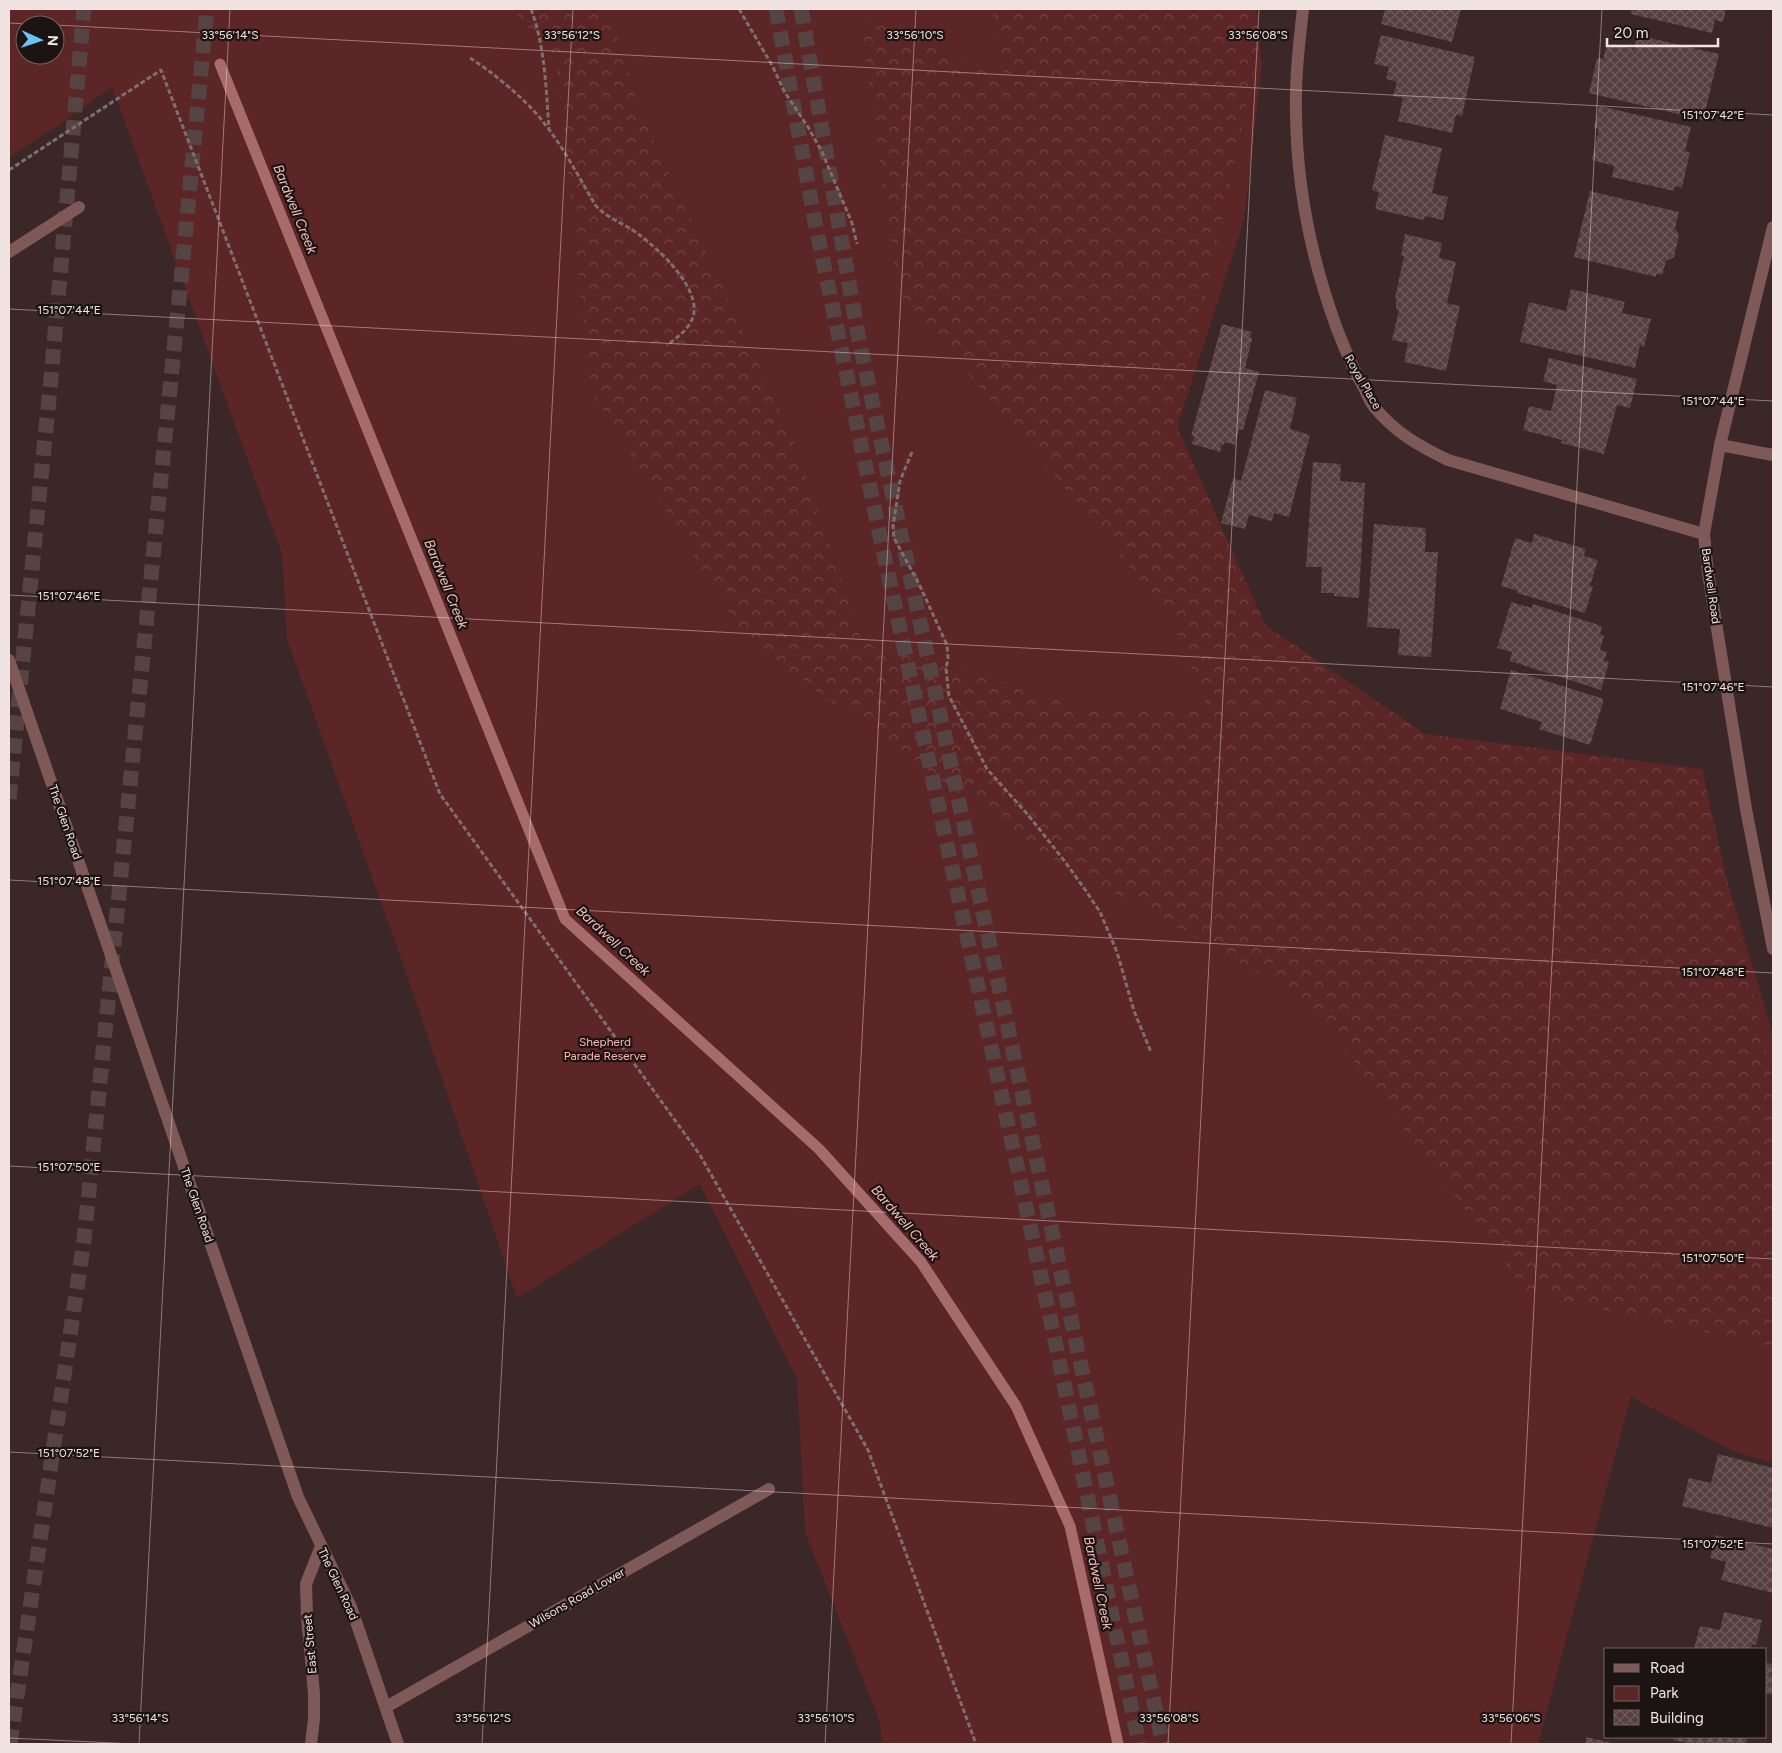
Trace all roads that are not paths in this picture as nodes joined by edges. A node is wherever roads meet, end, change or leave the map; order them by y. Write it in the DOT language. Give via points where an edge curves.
graph roads {
  1 [pos="1303,9"];
  2 [pos="79,207"];
  3 [pos="1773,226"];
  4 [pos="9,252"];
  5 [pos="1720,445"];
  6 [pos="1773,455"];
  7 [pos="1704,534"];
  8 [pos="9,660"];
  9 [pos="1773,949"];
  10 [pos="769,1488"];
  11 [pos="321,1546"];
  12 [pos="386,1707"];
  13 [pos="311,1744"];
  14 [pos="398,1744"];
  1 -- 7 [label="street, Royal Place" via="1297,61 1296,114 1298,166 1310,239 1325,296 1349,361 1374,406 1416,445 1448,460"];
  2 -- 4 [label="street"];
  3 -- 5 [label="street, Bardwell Road"];
  5 -- 6 [label="street"];
  5 -- 7 [label="street, Bardwell Road"];
  7 -- 9 [label="street, Bardwell Road" via="1746,809"];
  8 -- 11 [label="street, The Glen Road" via="298,1497"];
  10 -- 12 [label="street, Wilsons Road Lower"];
  11 -- 12 [label="street, The Glen Road" via="351,1607"];
  11 -- 13 [label="street, East Street" via="306,1584 314,1693"];
  12 -- 14 [label="street, The Glen Road"];
}
